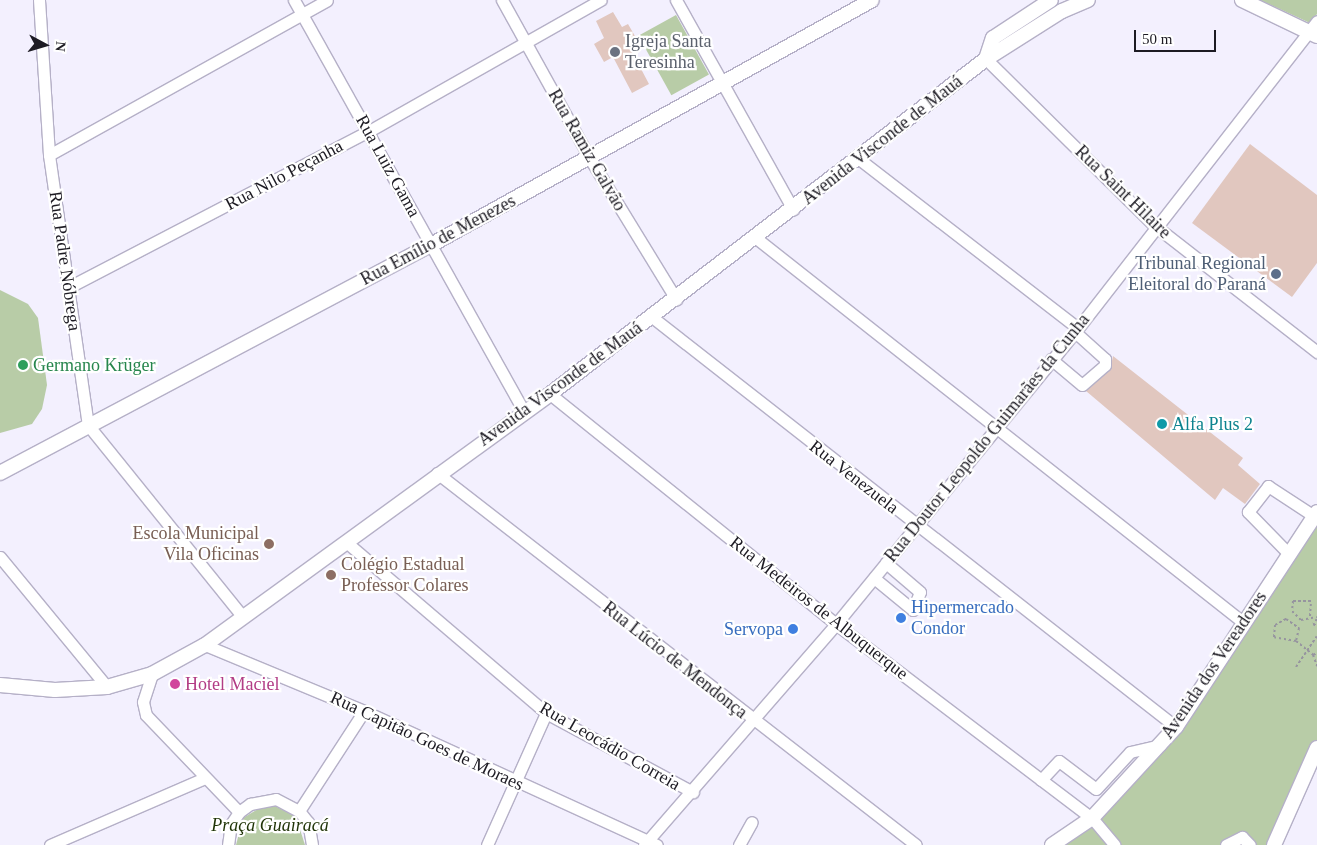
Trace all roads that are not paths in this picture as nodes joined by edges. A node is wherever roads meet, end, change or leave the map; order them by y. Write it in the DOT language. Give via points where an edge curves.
graph roads {
  1 [pos="39,0"];
  2 [pos="294,0"];
  3 [pos="327,0"];
  4 [pos="502,0"];
  5 [pos="601,0"];
  6 [pos="676,0"];
  7 [pos="872,0"];
  8 [pos="1052,0"];
  9 [pos="1088,0"];
  10 [pos="1242,0"];
  11 [pos="302,14"];
  12 [pos="1317,21"];
  13 [pos="1313,34"];
  14 [pos="526,43"];
  15 [pos="986,59"];
  16 [pos="720,82"];
  17 [pos="369,131"];
  18 [pos="49,155"];
  19 [pos="589,157"];
  20 [pos="859,158"];
  21 [pos="793,209"];
  22 [pos="1154,225"];
  23 [pos="756,238"];
  24 [pos="431,245"];
  25 [pos="69,287"];
  26 [pos="676,299"];
  27 [pos="652,317"];
  28 [pos="1076,330"];
  29 [pos="1317,352"];
  30 [pos="1051,359"];
  31 [pos="550,394"];
  32 [pos="524,412"];
  33 [pos="88,425"];
  34 [pos="994,429"];
  35 [pos="0,473"];
  36 [pos="437,473"];
  37 [pos="1316,514"];
  38 [pos="916,526"];
  39 [pos="346,542"];
  40 [pos="1289,554"];
  41 [pos="0,557"];
  42 [pos="886,563"];
  43 [pos="874,578"];
  44 [pos="244,617"];
  45 [pos="1244,623"];
  46 [pos="836,624"];
  47 [pos="205,645"];
  48 [pos="152,674"];
  49 [pos="0,685"];
  50 [pos="107,687"];
  51 [pos="364,711"];
  52 [pos="546,713"];
  53 [pos="754,722"];
  54 [pos="1176,727"];
  55 [pos="1160,745"];
  56 [pos="1316,750"];
  57 [pos="205,778"];
  58 [pos="1041,780"];
  59 [pos="515,782"];
  60 [pos="693,792"];
  61 [pos="299,811"];
  62 [pos="239,812"];
  63 [pos="1092,818"];
  64 [pos="752,822"];
  65 [pos="649,844"];
  66 [pos="50,845"];
  67 [pos="228,845"];
  68 [pos="312,845"];
  69 [pos="486,845"];
  70 [pos="739,845"];
  71 [pos="916,845"];
  72 [pos="1052,845"];
  73 [pos="1115,845"];
  74 [pos="1226,845"];
  75 [pos="1250,845"];
  76 [pos="1274,845"];
  1 -- 18 [label="street, Rua Padre Nóbrega"];
  2 -- 11 [label="street, Rua Luiz Gama"];
  3 -- 11 [label="street"];
  4 -- 14 [label="street, Rua Ramiz Galvão"];
  5 -- 14 [label="street, Rua Nilo Peçanha"];
  6 -- 16 [label="street"];
  7 -- 16 [label="main road, Rua Emílio de Menezes"];
  8 -- 15 [label="main road" via="993,38"];
  9 -- 15 [label="main road, Avenida Visconde de Mauá" via="1062,11"];
  10 -- 13 [label="main road"];
  11 -- 17 [label="street, Rua Luiz Gama"];
  11 -- 18 [label="street"];
  12 -- 13 [label="street, Rua Doutor Leopoldo Guimarães da Cunha"];
  13 -- 22 [label="street, Rua Doutor Leopoldo Guimarães da Cunha"];
  14 -- 17 [label="street, Rua Nilo Peçanha"];
  14 -- 19 [label="street, Rua Ramiz Galvão"];
  15 -- 20 [label="main road, Avenida Visconde de Mauá"];
  15 -- 22 [label="street, Rua Saint Hilaire"];
  16 -- 19 [label="main road, Rua Emílio de Menezes"];
  16 -- 21 [label="street"];
  17 -- 24 [label="street, Rua Luiz Gama"];
  17 -- 25 [label="street, Rua Nilo Peçanha"];
  18 -- 25 [label="street, Rua Padre Nóbrega"];
  19 -- 24 [label="main road, Rua Emílio de Menezes"];
  19 -- 26 [label="street, Rua Ramiz Galvão"];
  20 -- 21 [label="main road, Avenida Visconde de Mauá"];
  20 -- 28 [label="street"];
  21 -- 23 [label="main road, Avenida Visconde de Mauá"];
  22 -- 28 [label="street, Rua Doutor Leopoldo Guimarães da Cunha"];
  22 -- 29 [label="street, Rua Saint Hilaire"];
  23 -- 26 [label="main road, Avenida Visconde de Mauá"];
  23 -- 34 [label="street"];
  24 -- 32 [label="street, Rua Luiz Gama"];
  24 -- 33 [label="main road, Rua Emílio de Menezes"];
  25 -- 33 [label="street, Rua Padre Nóbrega"];
  26 -- 27 [label="main road, Avenida Visconde de Mauá"];
  27 -- 31 [label="main road, Avenida Visconde de Mauá"];
  27 -- 38 [label="street, Rua Venezuela"];
  28 -- 30 [label="street, Rua Doutor Leopoldo Guimarães da Cunha"];
  28 -- 30 [label="street" via="1105,359 1105,365 1082,385"];
  30 -- 34 [label="street, Rua Doutor Leopoldo Guimarães da Cunha"];
  31 -- 32 [label="main road, Avenida Visconde de Mauá"];
  31 -- 46 [label="street, Rua Medeiros de Albuquerque"];
  32 -- 36 [label="main road, Avenida Visconde de Mauá"];
  33 -- 35 [label="main road, Rua Emílio de Menezes"];
  33 -- 44 [label="street"];
  34 -- 38 [label="street, Rua Doutor Leopoldo Guimarães da Cunha"];
  34 -- 45 [label="street"];
  36 -- 39 [label="main road, Avenida Visconde de Mauá"];
  36 -- 53 [label="street, Rua Lúcio de Mendonça"];
  37 -- 40 [label="main road, Avenida dos Vereadores"];
  37 -- 40 [label="street" via="1268,486 1248,512"];
  38 -- 42 [label="street, Rua Doutor Leopoldo Guimarães da Cunha"];
  38 -- 54 [label="street, Rua Venezuela"];
  39 -- 44 [label="main road, Avenida Visconde de Mauá"];
  39 -- 52 [label="street, Rua Leocádio Correia"];
  40 -- 45 [label="main road, Avenida dos Vereadores"];
  41 -- 50 [label="street"];
  42 -- 43 [label="street, Rua Doutor Leopoldo Guimarães da Cunha"];
  42 -- 43 [label="street" via="920,592 913,610"];
  43 -- 46 [label="street, Rua Doutor Leopoldo Guimarães da Cunha"];
  44 -- 47 [label="main road, Avenida Visconde de Mauá"];
  45 -- 54 [label="main road, Avenida dos Vereadores"];
  46 -- 53 [label="street, Rua Doutor Leopoldo Guimarães da Cunha"];
  46 -- 58 [label="street, Rua Medeiros de Albuquerque"];
  47 -- 48 [label="main road, Avenida Visconde de Mauá"];
  47 -- 51 [label="street, Rua Capitão Goes de Moraes"];
  48 -- 50 [label="main road, Avenida Visconde de Mauá"];
  48 -- 57 [label="street" via="143,702 146,715"];
  49 -- 50 [label="main road, Avenida Visconde de Mauá" via="55,690"];
  51 -- 59 [label="street, Rua Capitão Goes de Moraes"];
  51 -- 61 [label="street"];
  52 -- 59 [label="street"];
  52 -- 60 [label="street, Rua Leocádio Correia"];
  53 -- 60 [label="street, Rua Doutor Leopoldo Guimarães da Cunha"];
  53 -- 71 [label="street, Rua Lúcio de Mendonça"];
  54 -- 55 [label="main road, Avenida dos Vereadores"];
  55 -- 58 [label="street" via="1130,752 1096,789 1059,761"];
  55 -- 63 [label="main road, Avenida dos Vereadores"];
  56 -- 76 [label="main road"];
  57 -- 62 [label="street"];
  57 -- 66 [label="street"];
  58 -- 63 [label="street, Rua Medeiros de Albuquerque"];
  59 -- 65 [label="street, Rua Capitão Goes de Moraes"];
  59 -- 69 [label="street"];
  60 -- 65 [label="street, Rua Doutor Leopoldo Guimarães da Cunha"];
  61 -- 62 [label="street" via="276,799 250,804"];
  61 -- 68 [label="street" via="308,822"];
  62 -- 67 [label="street" via="231,824"];
  63 -- 72 [label="main road, Avenida dos Vereadores"];
  63 -- 73 [label="street, Rua Medeiros de Albuquerque"];
  64 -- 70 [label="street"];
  74 -- 75 [label="street" via="1242,837"];
}
